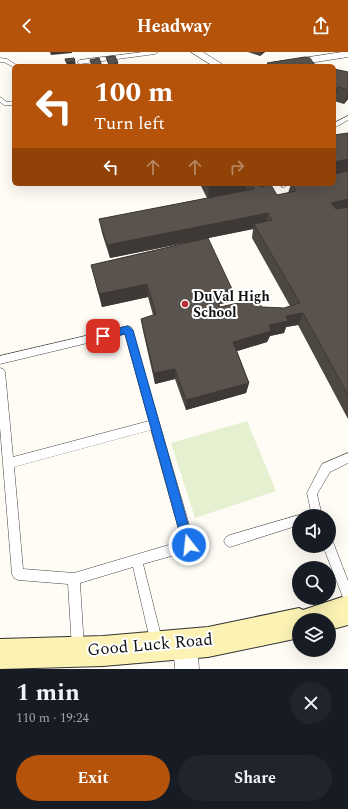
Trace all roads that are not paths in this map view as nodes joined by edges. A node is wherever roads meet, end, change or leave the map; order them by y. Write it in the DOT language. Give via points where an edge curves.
graph roads {
  1 [pos="155,52"];
  2 [pos="196,52"];
  3 [pos="135,53"];
  4 [pos="348,54"];
  5 [pos="1,60"];
  6 [pos="80,62"];
  7 [pos="12,64"];
  8 [pos="217,64"];
  9 [pos="283,64"];
  10 [pos="0,99"];
  11 [pos="12,104"];
  12 [pos="348,118"];
  13 [pos="336,125"];
  14 [pos="0,360"];
  15 [pos="0,372"];
  16 [pos="154,424"];
  17 [pos="348,458"];
  18 [pos="8,462"];
  19 [pos="314,509"];
  20 [pos="292,522"];
  21 [pos="230,541"];
  22 [pos="331,553"];
  23 [pos="137,562"];
  24 [pos="74,579"];
  25 [pos="348,596"];
  26 [pos="348,610"];
  27 [pos="336,614"];
  28 [pos="292,625"];
  29 [pos="78,652"];
  30 [pos="176,653"];
  31 [pos="0,654"];
  1 -- 3 [label="lane"];
  2 -- 8 [label="street"];
  3 -- 6 [label="lane"];
  4 -- 9 [label="street"];
  5 -- 7 [label="lane"];
  10 -- 11 [label="lane" via="6,104"];
  12 -- 13 [label="lane"];
  14 -- 16 [label="lane" via="128,330"];
  15 -- 18 [label="lane"];
  16 -- 18 [label="lane"];
  16 -- 23 [label="lane" via="189,545"];
  17 -- 19 [label="lane" via="326,468 312,493"];
  18 -- 24 [label="lane" via="18,574"];
  20 -- 21 [label="lane"];
  22 -- 25 [label="lane"];
  23 -- 24 [label="lane"];
  23 -- 30 [label="lane"];
  24 -- 29 [label="lane"];
  26 -- 27 [label="main road"];
  28 -- 30 [label="main road, Good Luck Road"];
  29 -- 30 [label="main road, Good Luck Road"];
  29 -- 31 [label="main road, Good Luck Road"];
}
